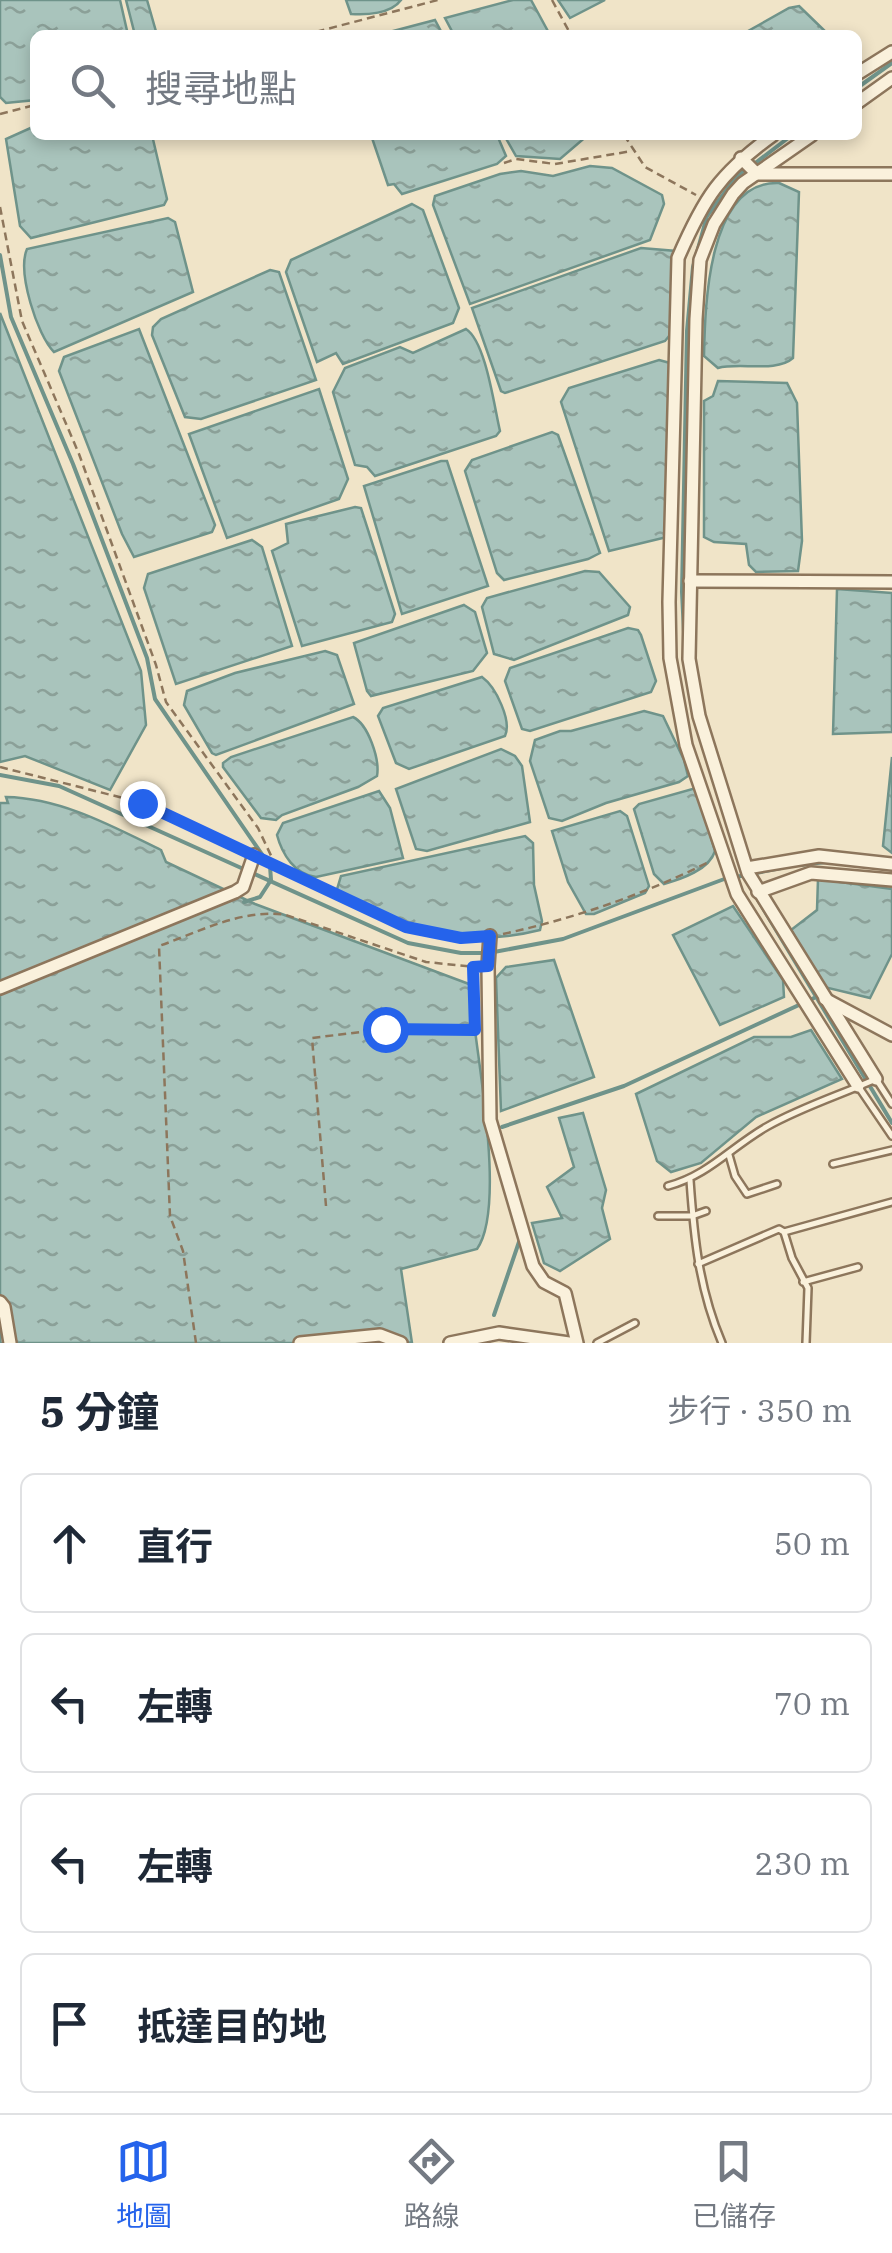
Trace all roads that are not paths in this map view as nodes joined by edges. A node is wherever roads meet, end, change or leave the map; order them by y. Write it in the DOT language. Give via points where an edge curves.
graph roads {
  1 [pos="892,52"];
  2 [pos="862,71"];
  3 [pos="892,78"];
  4 [pos="862,99"];
  5 [pos="766,140"];
  6 [pos="805,140"];
  7 [pos="741,158"];
  8 [pos="757,174"];
  9 [pos="892,174"];
  10 [pos="690,581"];
  11 [pos="892,582"];
  12 [pos="254,856"];
  13 [pos="892,864"];
  14 [pos="748,870"];
  15 [pos="892,880"];
  16 [pos="756,889"];
  17 [pos="489,950"];
  18 [pos="0,988"];
  19 [pos="824,998"];
  20 [pos="892,1035"];
  21 [pos="867,1082"];
  22 [pos="892,1104"];
  23 [pos="892,1136"];
  24 [pos="892,1150"];
  25 [pos="729,1155"];
  26 [pos="833,1164"];
  27 [pos="690,1180"];
  28 [pos="777,1184"];
  29 [pos="668,1186"];
  30 [pos="892,1202"];
  31 [pos="706,1211"];
  32 [pos="658,1216"];
  33 [pos="692,1216"];
  34 [pos="784,1232"];
  35 [pos="698,1264"];
  36 [pos="858,1267"];
  37 [pos="804,1282"];
  38 [pos="0,1302"];
  39 [pos="635,1323"];
  40 [pos="498,1338"];
  41 [pos="10,1343"];
  42 [pos="300,1343"];
  43 [pos="401,1343"];
  44 [pos="450,1343"];
  45 [pos="569,1343"];
  46 [pos="577,1343"];
  47 [pos="597,1343"];
  48 [pos="722,1343"];
  49 [pos="806,1343"];
  1 -- 2 [label="street"];
  3 -- 4 [label="street"];
  5 -- 7 [label="street"];
  6 -- 8 [label="street"];
  7 -- 8 [label="street"];
  7 -- 21 [label="street" via="705,200 678,258 670,658 686,744 737,894"];
  8 -- 9 [label="street"];
  8 -- 10 [label="street" via="733,194 700,260"];
  10 -- 11 [label="street"];
  10 -- 14 [label="street" via="690,659 699,716"];
  12 -- 18 [label="street" via="236,892"];
  13 -- 14 [label="street" via="818,856"];
  14 -- 16 [label="street"];
  15 -- 16 [label="street" via="811,872"];
  16 -- 19 [label="street"];
  17 -- 46 [label="street" via="490,1120 533,1266 544,1282 566,1293"];
  19 -- 20 [label="street"];
  19 -- 21 [label="street"];
  21 -- 22 [label="lane"];
  21 -- 23 [label="lane"];
  21 -- 25 [label="lane" via="766,1127"];
  24 -- 26 [label="lane"];
  25 -- 27 [label="lane"];
  25 -- 28 [label="lane" via="747,1194"];
  27 -- 29 [label="lane"];
  27 -- 33 [label="lane"];
  30 -- 34 [label="lane"];
  31 -- 33 [label="lane"];
  32 -- 33 [label="lane"];
  33 -- 35 [label="lane"];
  34 -- 35 [label="lane"];
  34 -- 37 [label="lane"];
  35 -- 48 [label="lane"];
  36 -- 37 [label="lane"];
  37 -- 49 [label="lane"];
  38 -- 41 [label="street"];
  39 -- 47 [label="lane"];
  40 -- 44 [label="street"];
  40 -- 45 [label="street"];
  42 -- 43 [label="street" via="380,1335"];
}
